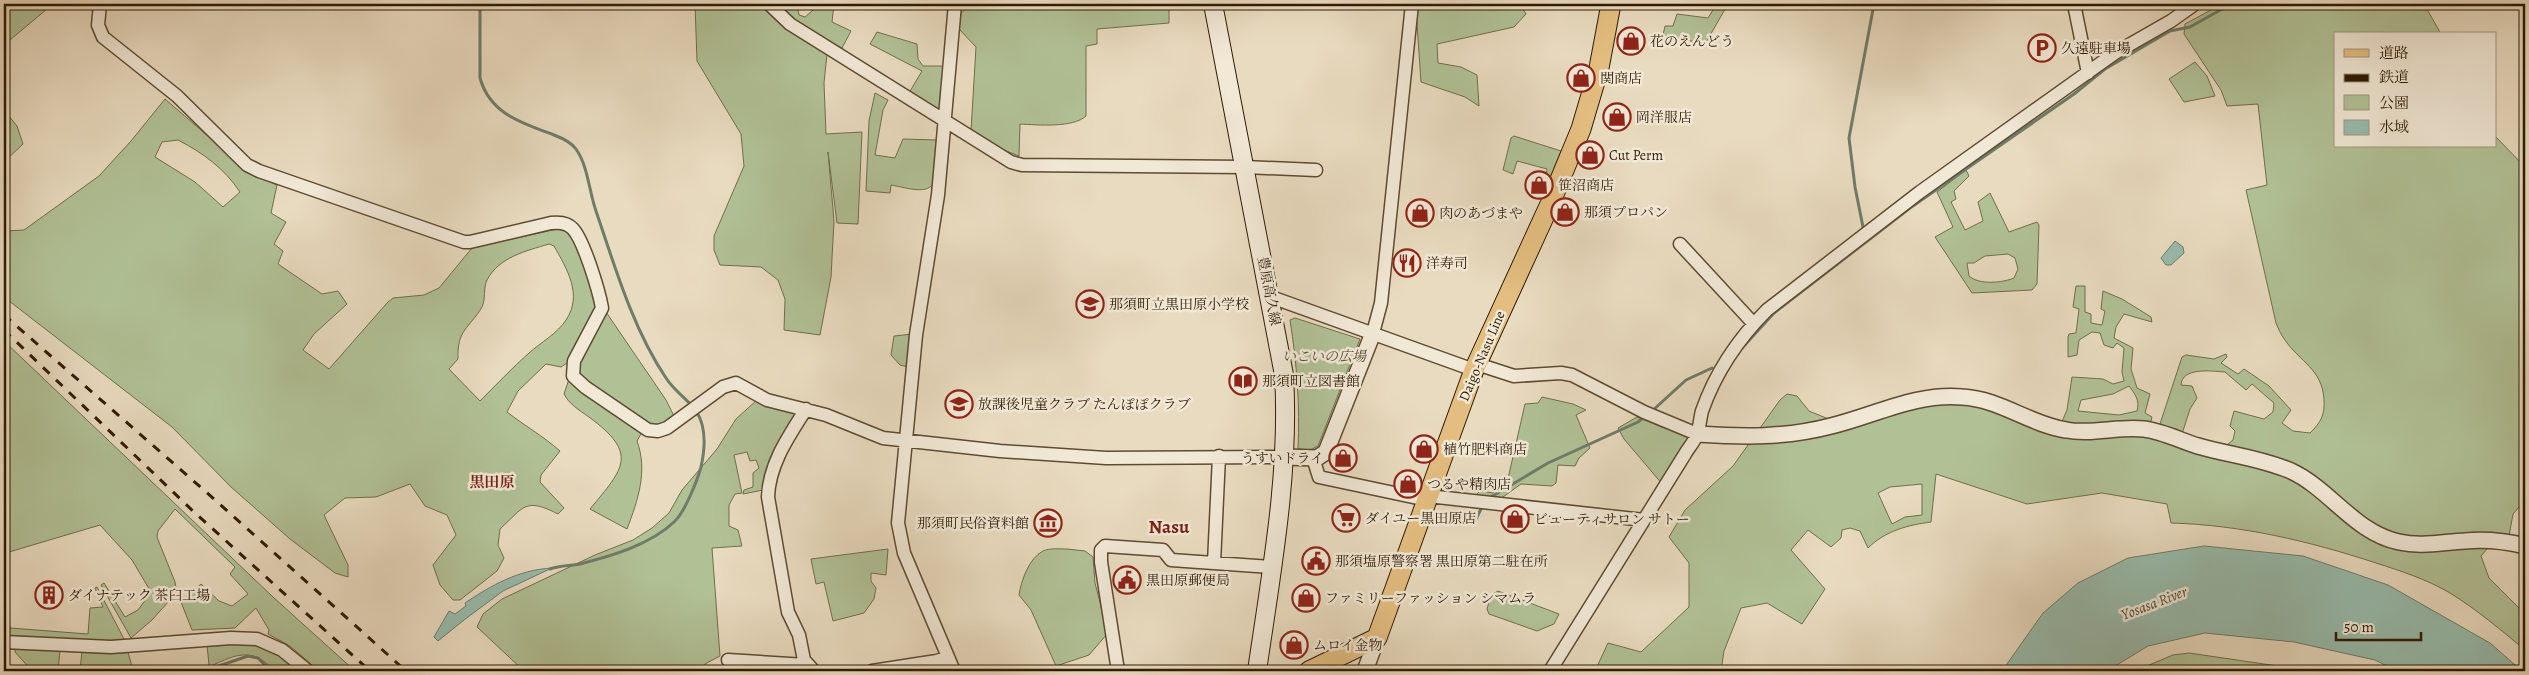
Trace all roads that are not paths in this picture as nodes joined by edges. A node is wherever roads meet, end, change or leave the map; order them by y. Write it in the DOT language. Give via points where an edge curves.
graph roads {
  1 [pos="100,4"];
  2 [pos="769,4"];
  3 [pos="955,4"];
  4 [pos="1212,4"];
  5 [pos="1412,4"];
  6 [pos="1611,4"];
  7 [pos="2074,4"];
  8 [pos="2196,4"];
  9 [pos="2088,73"];
  10 [pos="944,119"];
  11 [pos="1245,167"];
  12 [pos="1316,170"];
  13 [pos="1680,244"];
  14 [pos="1271,298"];
  15 [pos="1753,323"];
  16 [pos="1373,332"];
  17 [pos="1476,367"];
  18 [pos="806,409"];
  19 [pos="1697,434"];
  20 [pos="906,441"];
  21 [pos="1219,456"];
  22 [pos="1284,457"];
  23 [pos="1312,458"];
  24 [pos="1428,498"];
  25 [pos="1644,520"];
  26 [pos="2525,546"];
  27 [pos="1214,563"];
  28 [pos="1271,567"];
  29 [pos="1377,638"];
  30 [pos="4,642"];
  31 [pos="948,657"];
  32 [pos="728,660"];
  33 [pos="810,668"];
  34 [pos="308,671"];
  35 [pos="872,671"];
  36 [pos="954,671"];
  37 [pos="1118,671"];
  38 [pos="1257,671"];
  39 [pos="1309,671"];
  40 [pos="1365,671"];
  41 [pos="1550,671"];
  1 -- 18 [label="street" via="98,24 103,37 177,96 243,161 259,171 464,242 551,223 569,225 582,246 602,308 574,361 573,376 648,430 667,428 723,387 736,383 767,400"];
  2 -- 10 [label="street" via="790,24"];
  3 -- 10 [label="street"];
  4 -- 11 [label="main road, 豊原高久線"];
  5 -- 16 [label="street" via="1381,303"];
  6 -- 17 [label="main road, Daigo-Nasu Line" via="1599,68 1581,129"];
  7 -- 9 [label="street"];
  8 -- 9 [label="street"];
  9 -- 15 [label="street" via="1912,198"];
  10 -- 11 [label="street" via="991,151 1022,165"];
  10 -- 20 [label="street" via="938,195 916,335"];
  11 -- 12 [label="street"];
  11 -- 14 [label="main road, 豊原高久線"];
  13 -- 15 [label="street"];
  14 -- 16 [label="street"];
  14 -- 22 [label="main road, 豊原高久線" via="1284,375"];
  15 -- 19 [label="street" via="1717,376"];
  16 -- 17 [label="street"];
  16 -- 23 [label="street" via="1326,452"];
  17 -- 19 [label="street" via="1514,376 1572,375 1644,412"];
  17 -- 24 [label="main road, Daigo-Nasu Line"];
  18 -- 20 [label="street" via="874,435"];
  18 -- 33 [label="street" via="778,456 768,497 787,606"];
  19 -- 25 [label="street"];
  19 -- 26 [label="street" via="1772,437 1833,426 1921,398 1963,397 1996,403 2066,431 2146,429 2260,460 2313,483 2360,524 2399,542 2426,545 2496,540"];
  20 -- 21 [label="street" via="1106,458"];
  20 -- 31 [label="street" via="899,513 900,539"];
  21 -- 22 [label="street"];
  21 -- 27 [label="street"];
  22 -- 23 [label="street"];
  22 -- 28 [label="main road, 豊原高久線"];
  23 -- 24 [label="street" via="1319,477"];
  24 -- 25 [label="street"];
  24 -- 29 [label="main road, Daigo-Nasu Line"];
  25 -- 41 [label="street"];
  27 -- 28 [label="street"];
  27 -- 37 [label="street" via="1171,560 1163,550 1105,546 1101,550"];
  28 -- 38 [label="main road, 豊原高久線"];
  29 -- 39 [label="main road"];
  29 -- 40 [label="street"];
  30 -- 34 [label="street" via="111,647 257,639 282,650"];
  31 -- 35 [label="street"];
  31 -- 36 [label="street"];
  32 -- 33 [label="street"];
}
